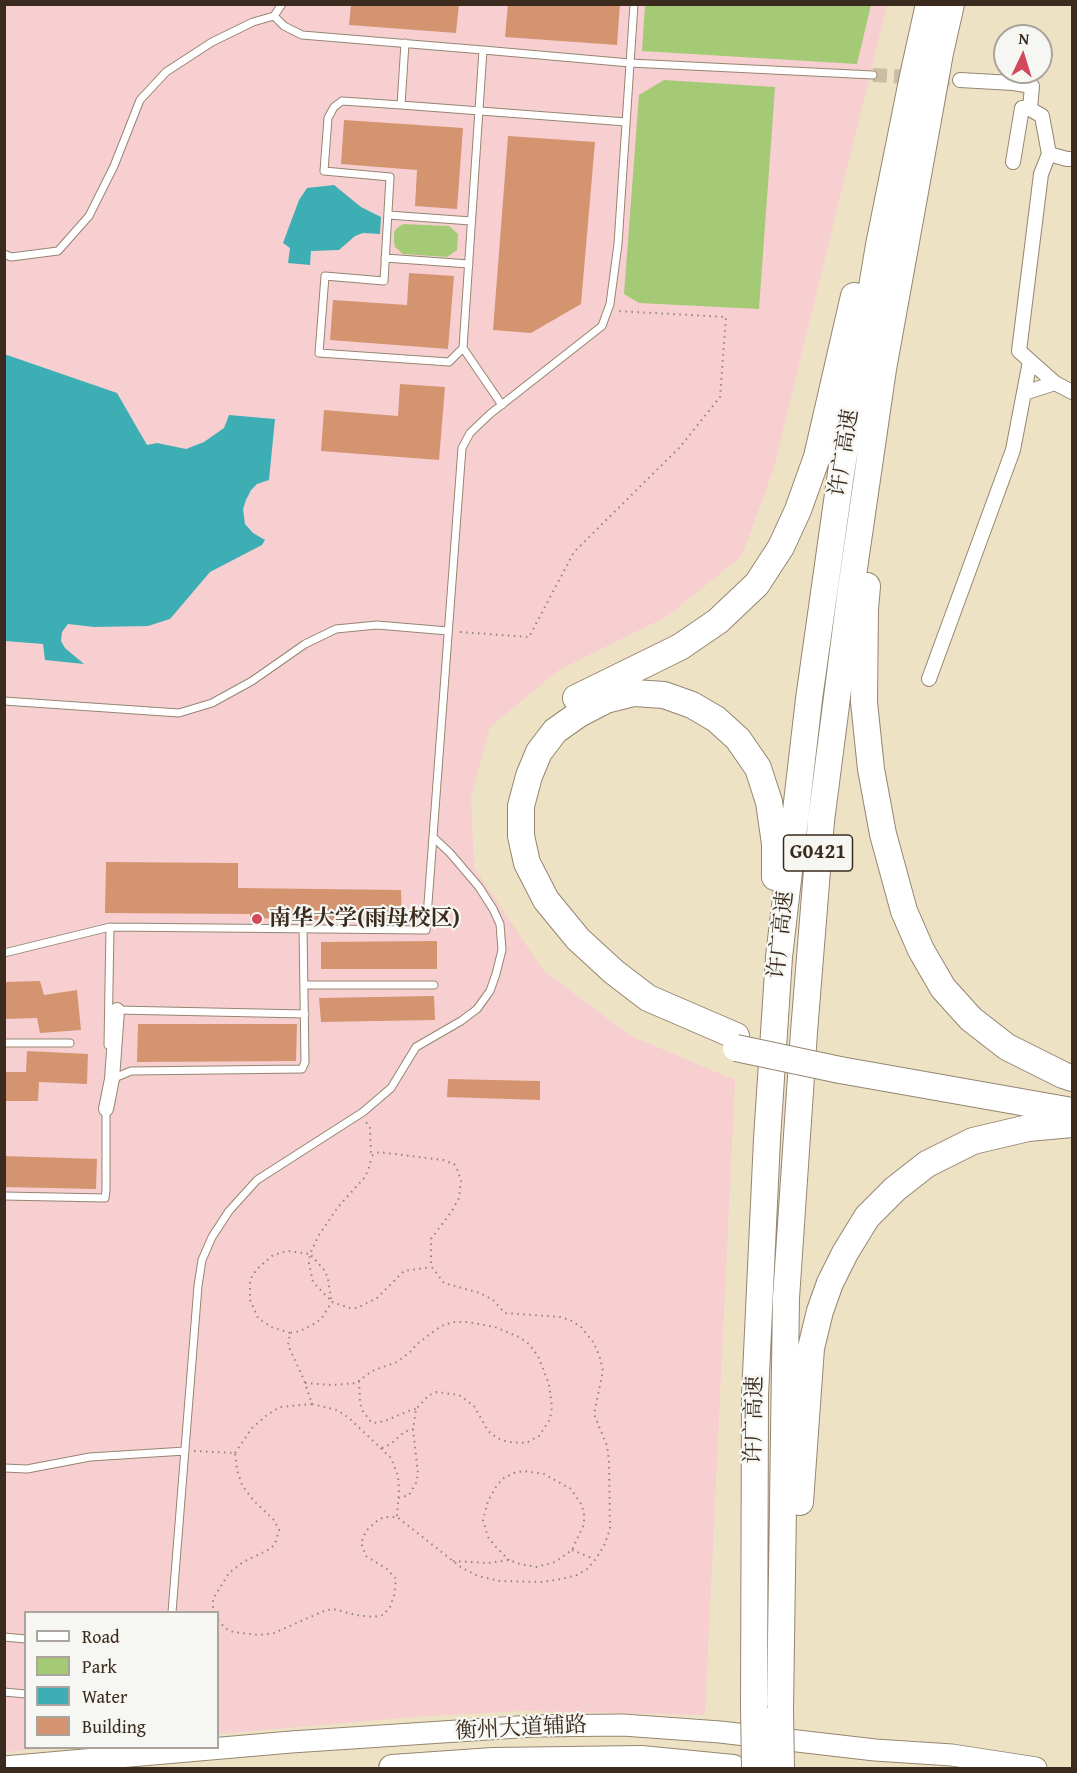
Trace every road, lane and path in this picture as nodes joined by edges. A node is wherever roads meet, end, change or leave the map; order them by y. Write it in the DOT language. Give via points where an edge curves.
graph roads {
  1 [pos="282,4"];
  2 [pos="634,4"];
  3 [pos="929,4"];
  4 [pos="951,4"];
  5 [pos="273,16"];
  6 [pos="405,44"];
  7 [pos="483,50"];
  8 [pos="630,63"];
  9 [pos="873,75"];
  10 [pos="913,76"];
  11 [pos="960,80"];
  12 [pos="401,105"];
  13 [pos="1030,108"];
  14 [pos="479,111"];
  15 [pos="626,122"];
  16 [pos="1049,154"];
  17 [pos="922,155"];
  18 [pos="1072,159"];
  19 [pos="1013,162"];
  20 [pos="388,216"];
  21 [pos="471,221"];
  22 [pos="4,254"];
  23 [pos="385,258"];
  24 [pos="469,264"];
  25 [pos="608,311"];
  26 [pos="463,348"];
  27 [pos="1030,361"];
  28 [pos="1055,383"];
  29 [pos="1072,392"];
  30 [pos="1024,393"];
  31 [pos="502,405"];
  32 [pos="448,631"];
  33 [pos="929,679"];
  34 [pos="4,701"];
  35 [pos="434,837"];
  36 [pos="110,927"];
  37 [pos="303,928"];
  38 [pos="4,953"];
  39 [pos="304,985"];
  40 [pos="434,985"];
  41 [pos="117,1010"];
  42 [pos="304,1014"];
  43 [pos="70,1042"];
  44 [pos="736,1042"];
  45 [pos="4,1043"];
  46 [pos="840,1064"];
  47 [pos="1072,1078"];
  48 [pos="112,1079"];
  49 [pos="1072,1096"];
  50 [pos="106,1109"];
  51 [pos="1072,1111"];
  52 [pos="361,1113"];
  53 [pos="1072,1124"];
  54 [pos="371,1156"];
  55 [pos="4,1196"];
  56 [pos="310,1254"];
  57 [pos="432,1266"];
  58 [pos="332,1302"];
  59 [pos="290,1332"];
  60 [pos="757,1359"];
  61 [pos="359,1381"];
  62 [pos="305,1383"];
  63 [pos="312,1404"];
  64 [pos="416,1409"];
  65 [pos="413,1429"];
  66 [pos="382,1448"];
  67 [pos="185,1451"];
  68 [pos="235,1453"];
  69 [pos="4,1468"];
  70 [pos="399,1498"];
  71 [pos="397,1517"];
  72 [pos="572,1550"];
  73 [pos="509,1560"];
  74 [pos="595,1560"];
  75 [pos="453,1561"];
  76 [pos="172,1611"];
  77 [pos="213,1611"];
  78 [pos="219,1621"];
  79 [pos="4,1637"];
  80 [pos="24,1639"];
  81 [pos="4,1692"];
  82 [pos="24,1694"];
  83 [pos="785,1711"];
  84 [pos="219,1748"];
  85 [pos="211,1749"];
  86 [pos="4,1767"];
  87 [pos="392,1768"];
  88 [pos="733,1768"];
  89 [pos="756,1768"];
  90 [pos="781,1768"];
  91 [pos="792,1768"];
  92 [pos="1036,1768"];
  1 -- 5 [label="lane"];
  2 -- 8 [label="lane"];
  3 -- 10 [label="highway, 许广高速 / G0421"];
  4 -- 17 [label="highway, 许广高速 / G0421"];
  5 -- 6 [label="lane" via="302,34"];
  5 -- 22 [label="lane" via="212,42 166,72 141,100 89,216 58,251 11,257"];
  6 -- 7 [label="lane"];
  6 -- 12 [label="lane"];
  7 -- 8 [label="lane"];
  7 -- 14 [label="lane"];
  8 -- 9 [label="lane"];
  8 -- 15 [label="lane"];
  10 -- 44 [label="highway" via="883,170 817,457 781,547 757,584 718,621 680,647 567,703 539,729 514,778 510,841 518,870 533,899 569,946 598,976 659,1018"];
  10 -- 60 [label="highway, 许广高速 / G0421" via="879,245 809,699 779,957"];
  11 -- 13 [label="street" via="1032,86"];
  12 -- 14 [label="lane"];
  12 -- 20 [label="lane" via="342,101 328,118 324,171 390,177"];
  13 -- 16 [label="street" via="1042,116"];
  13 -- 19 [label="street" via="1022,108"];
  14 -- 15 [label="lane"];
  14 -- 21 [label="lane"];
  15 -- 25 [label="lane" via="618,244"];
  16 -- 18 [label="street"];
  16 -- 27 [label="street" via="1041,174 1019,351"];
  17 -- 47 [label="highway" via="920,236 877,483 865,609 864,702 871,769 883,834 904,911 944,988 971,1019 1007,1047"];
  17 -- 83 [label="highway, 许广高速 / G0421" via="883,369 821,821 786,1298"];
  20 -- 21 [label="lane"];
  20 -- 23 [label="lane"];
  21 -- 24 [label="lane"];
  23 -- 24 [label="lane"];
  23 -- 26 [label="lane" via="384,281 325,276 319,353 449,362"];
  24 -- 26 [label="lane"];
  25 -- 31 [label="lane" via="602,326"];
  25 -- 32 [label="path" via="726,317 720,396 680,447 574,552 529,637"];
  26 -- 31 [label="lane"];
  27 -- 28 [label="street"];
  27 -- 30 [label="street"];
  28 -- 29 [label="street"];
  28 -- 30 [label="street"];
  30 -- 33 [label="street" via="1012,450"];
  31 -- 32 [label="lane" via="470,433 462,448"];
  32 -- 34 [label="lane" via="377,625 336,629 305,644 212,703 178,713"];
  32 -- 35 [label="lane"];
  35 -- 37 [label="lane" via="426,930"];
  35 -- 52 [label="lane" via="479,887 493,909 500,924 502,950 498,966 490,991 477,1009 416,1047 391,1088"];
  36 -- 37 [label="lane"];
  36 -- 38 [label="lane"];
  36 -- 50 [label="lane"];
  37 -- 39 [label="lane"];
  39 -- 40 [label="lane"];
  39 -- 42 [label="lane"];
  41 -- 42 [label="lane"];
  41 -- 48 [label="street"];
  42 -- 48 [label="lane" via="302,1069 131,1071"];
  43 -- 45 [label="lane"];
  44 -- 46 [label="highway"];
  44 -- 60 [label="highway" via="648,998 614,972 578,939 546,900 527,863 521,836 521,806 539,752 555,730 606,700 634,693 664,695 692,705 716,720 738,739 758,768 769,802 775,844 775,920 752,1211 751,1296"];
  46 -- 49 [label="highway"];
  46 -- 51 [label="highway"];
  48 -- 50 [label="street"];
  50 -- 55 [label="lane" via="105,1198"];
  52 -- 54 [label="path" via="370,1128"];
  52 -- 67 [label="lane" via="257,1180 212,1237 202,1260 198,1286"];
  53 -- 83 [label="highway" via="1028,1128 974,1141 927,1164 867,1217 840,1263 820,1311 811,1348"];
  54 -- 56 [label="path" via="365,1177 333,1213"];
  54 -- 57 [label="path" via="379,1152 442,1160 458,1170 459,1198 431,1239"];
  56 -- 58 [label="path" via="325,1270"];
  56 -- 58 [label="path" via="313,1282"];
  56 -- 59 [label="path" via="288,1251 273,1255 250,1280 250,1300 258,1318 271,1327"];
  57 -- 58 [label="path" via="404,1271 377,1298 357,1308"];
  57 -- 74 [label="path" via="444,1283 480,1293 505,1313 570,1320 594,1343 603,1371 594,1414 609,1460 610,1529"];
  58 -- 59 [label="path" via="321,1319"];
  59 -- 62 [label="path" via="288,1345"];
  60 -- 89 [label="highway, 许广高速 / G0421, bridge"];
  61 -- 62 [label="path"];
  61 -- 64 [label="path" via="362,1410 371,1422"];
  61 -- 64 [label="path" via="372,1371 397,1362 441,1326 453,1322 482,1324 519,1336 529,1344 549,1384 552,1407 550,1419 539,1436 515,1443 488,1431 474,1406 459,1395 437,1392"];
  62 -- 63 [label="path"];
  63 -- 66 [label="path" via="337,1410"];
  63 -- 68 [label="path" via="280,1407 267,1415 252,1428"];
  64 -- 65 [label="path"];
  65 -- 66 [label="path"];
  65 -- 70 [label="path" via="418,1474 409,1495"];
  66 -- 70 [label="path" via="395,1467"];
  67 -- 68 [label="path"];
  67 -- 69 [label="lane" via="90,1458 27,1469"];
  67 -- 76 [label="lane"];
  68 -- 77 [label="path" via="242,1485 279,1530 270,1549 229,1572 213,1599"];
  70 -- 71 [label="path"];
  71 -- 75 [label="path"];
  71 -- 78 [label="path" via="379,1519 366,1531 361,1544 366,1556 396,1579 390,1607 383,1615 373,1617 333,1609 274,1633 259,1635 233,1632"];
  72 -- 73 [label="path" via="555,1562 536,1567"];
  72 -- 73 [label="path" via="584,1524 584,1512 576,1495 550,1476 524,1471 497,1485 483,1520 489,1537"];
  72 -- 74 [label="path"];
  73 -- 75 [label="path"];
  74 -- 75 [label="path" via="577,1575 531,1582 478,1576"];
  79 -- 80 [label="lane"];
  81 -- 82 [label="lane"];
  83 -- 90 [label="highway, 许广高速 / G0421, bridge"];
  83 -- 91 [label="highway"];
  84 -- 92 [label="main road, 衡州大道辅路" via="533,1726 623,1725 952,1755"];
  85 -- 86 [label="main road, 衡州大道辅路"];
  87 -- 88 [label="highway" via="493,1761 641,1759"];
}
